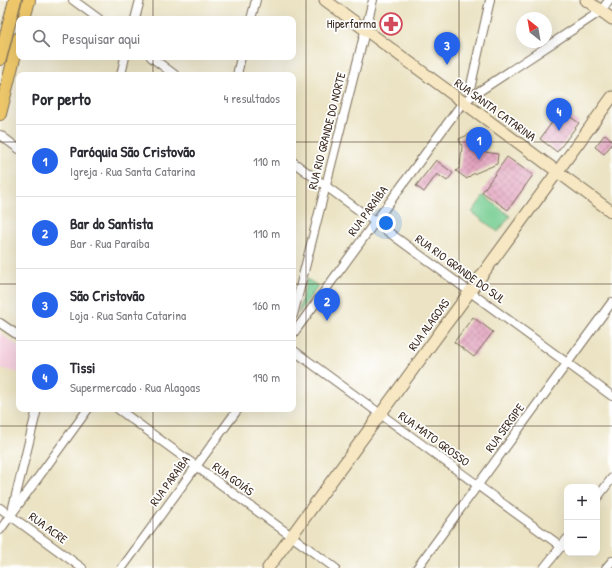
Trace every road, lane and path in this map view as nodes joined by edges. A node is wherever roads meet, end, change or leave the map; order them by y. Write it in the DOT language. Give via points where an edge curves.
graph roads {
  1 [pos="15,0"];
  2 [pos="29,0"];
  3 [pos="73,0"];
  4 [pos="140,0"];
  5 [pos="256,0"];
  6 [pos="325,0"];
  7 [pos="373,0"];
  8 [pos="490,0"];
  9 [pos="586,0"];
  10 [pos="609,0"];
  11 [pos="602,5"];
  12 [pos="25,16"];
  13 [pos="95,16"];
  14 [pos="136,16"];
  15 [pos="252,16"];
  16 [pos="612,19"];
  17 [pos="366,30"];
  18 [pos="16,50"];
  19 [pos="0,59"];
  20 [pos="125,60"];
  21 [pos="155,60"];
  22 [pos="240,60"];
  23 [pos="122,72"];
  24 [pos="171,72"];
  25 [pos="238,72"];
  26 [pos="471,85"];
  27 [pos="612,97"];
  28 [pos="463,102"];
  29 [pos="0,114"];
  30 [pos="0,135"];
  31 [pos="16,147"];
  32 [pos="296,164"];
  33 [pos="558,172"];
  34 [pos="326,186"];
  35 [pos="612,212"];
  36 [pos="375,222"];
  37 [pos="470,291"];
  38 [pos="612,302"];
  39 [pos="296,303"];
  40 [pos="0,322"];
  41 [pos="296,330"];
  42 [pos="16,334"];
  43 [pos="296,352"];
  44 [pos="568,363"];
  45 [pos="612,396"];
  46 [pos="36,412"];
  47 [pos="86,412"];
  48 [pos="122,412"];
  49 [pos="236,412"];
  50 [pos="380,414"];
  51 [pos="196,466"];
  52 [pos="612,478"];
  53 [pos="478,485"];
  54 [pos="600,494"];
  55 [pos="0,508"];
  56 [pos="10,516"];
  57 [pos="0,530"];
  58 [pos="291,536"];
  59 [pos="564,543"];
  60 [pos="562,546"];
  61 [pos="612,561"];
  62 [pos="82,568"];
  63 [pos="122,568"];
  64 [pos="268,568"];
  65 [pos="335,568"];
  66 [pos="417,568"];
  67 [pos="544,568"];
  68 [pos="606,568"];
  1 -- 19 [label="main road"];
  2 -- 12 [label="main road"];
  3 -- 13 [label="street"];
  4 -- 14 [label="street"];
  5 -- 15 [label="street"];
  6 -- 17 [label="street, RUA SANTA CATARINA"];
  7 -- 17 [label="street, RUA RIO GRANDE DO NORTE"];
  8 -- 26 [label="street"];
  9 -- 11 [label="street"];
  10 -- 11 [label="street"];
  11 -- 16 [label="street"];
  11 -- 28 [label="street"];
  17 -- 28 [label="street, RUA SANTA CATARINA"];
  17 -- 34 [label="street, RUA RIO GRANDE DO NORTE"];
  18 -- 29 [label="main road"];
  20 -- 23 [label="street"];
  21 -- 24 [label="street"];
  22 -- 25 [label="street"];
  27 -- 33 [label="street, RUA ALAGOAS"];
  28 -- 33 [label="street, RUA SANTA CATARINA"];
  28 -- 36 [label="street, RUA PARAÍBA"];
  30 -- 31 [label="street"];
  32 -- 34 [label="street, RUA RIO GRANDE DO SUL"];
  33 -- 35 [label="street, RUA SANTA CATARINA"];
  33 -- 37 [label="street, RUA ALAGOAS"];
  34 -- 36 [label="street, RUA RIO GRANDE DO SUL"];
  34 -- 39 [label="street, RUA RIO GRANDE DO NORTE"];
  36 -- 37 [label="street, RUA RIO GRANDE DO SUL"];
  36 -- 41 [label="street, RUA PARAÍBA"];
  37 -- 44 [label="street, RUA RIO GRANDE DO SUL"];
  37 -- 50 [label="street, RUA ALAGOAS"];
  38 -- 44 [label="street, RUA SERGIPE"];
  40 -- 42 [label="street"];
  43 -- 50 [label="street, RUA MATO GROSSO"];
  44 -- 45 [label="street, RUA RIO GRANDE DO SUL"];
  44 -- 53 [label="street, RUA SERGIPE"];
  46 -- 56 [label="street"];
  47 -- 56 [label="street"];
  48 -- 51 [label="street, RUA GOIÁS"];
  49 -- 51 [label="street, RUA PARAÍBA"];
  50 -- 53 [label="street, RUA MATO GROSSO"];
  50 -- 58 [label="street, RUA ALAGOAS"];
  51 -- 58 [label="street, RUA GOIÁS"];
  51 -- 63 [label="street, RUA PARAÍBA"];
  52 -- 54 [label="street"];
  53 -- 60 [label="street, RUA MATO GROSSO"];
  53 -- 66 [label="street, RUA SERGIPE"];
  55 -- 56 [label="street, RUA ACRE"];
  56 -- 57 [label="street"];
  56 -- 62 [label="street, RUA ACRE"];
  58 -- 64 [label="street, RUA ALAGOAS"];
  58 -- 65 [label="street, RUA GOIÁS"];
  59 -- 60 [label="street"];
  60 -- 67 [label="street"];
  61 -- 68 [label="street"];
}
